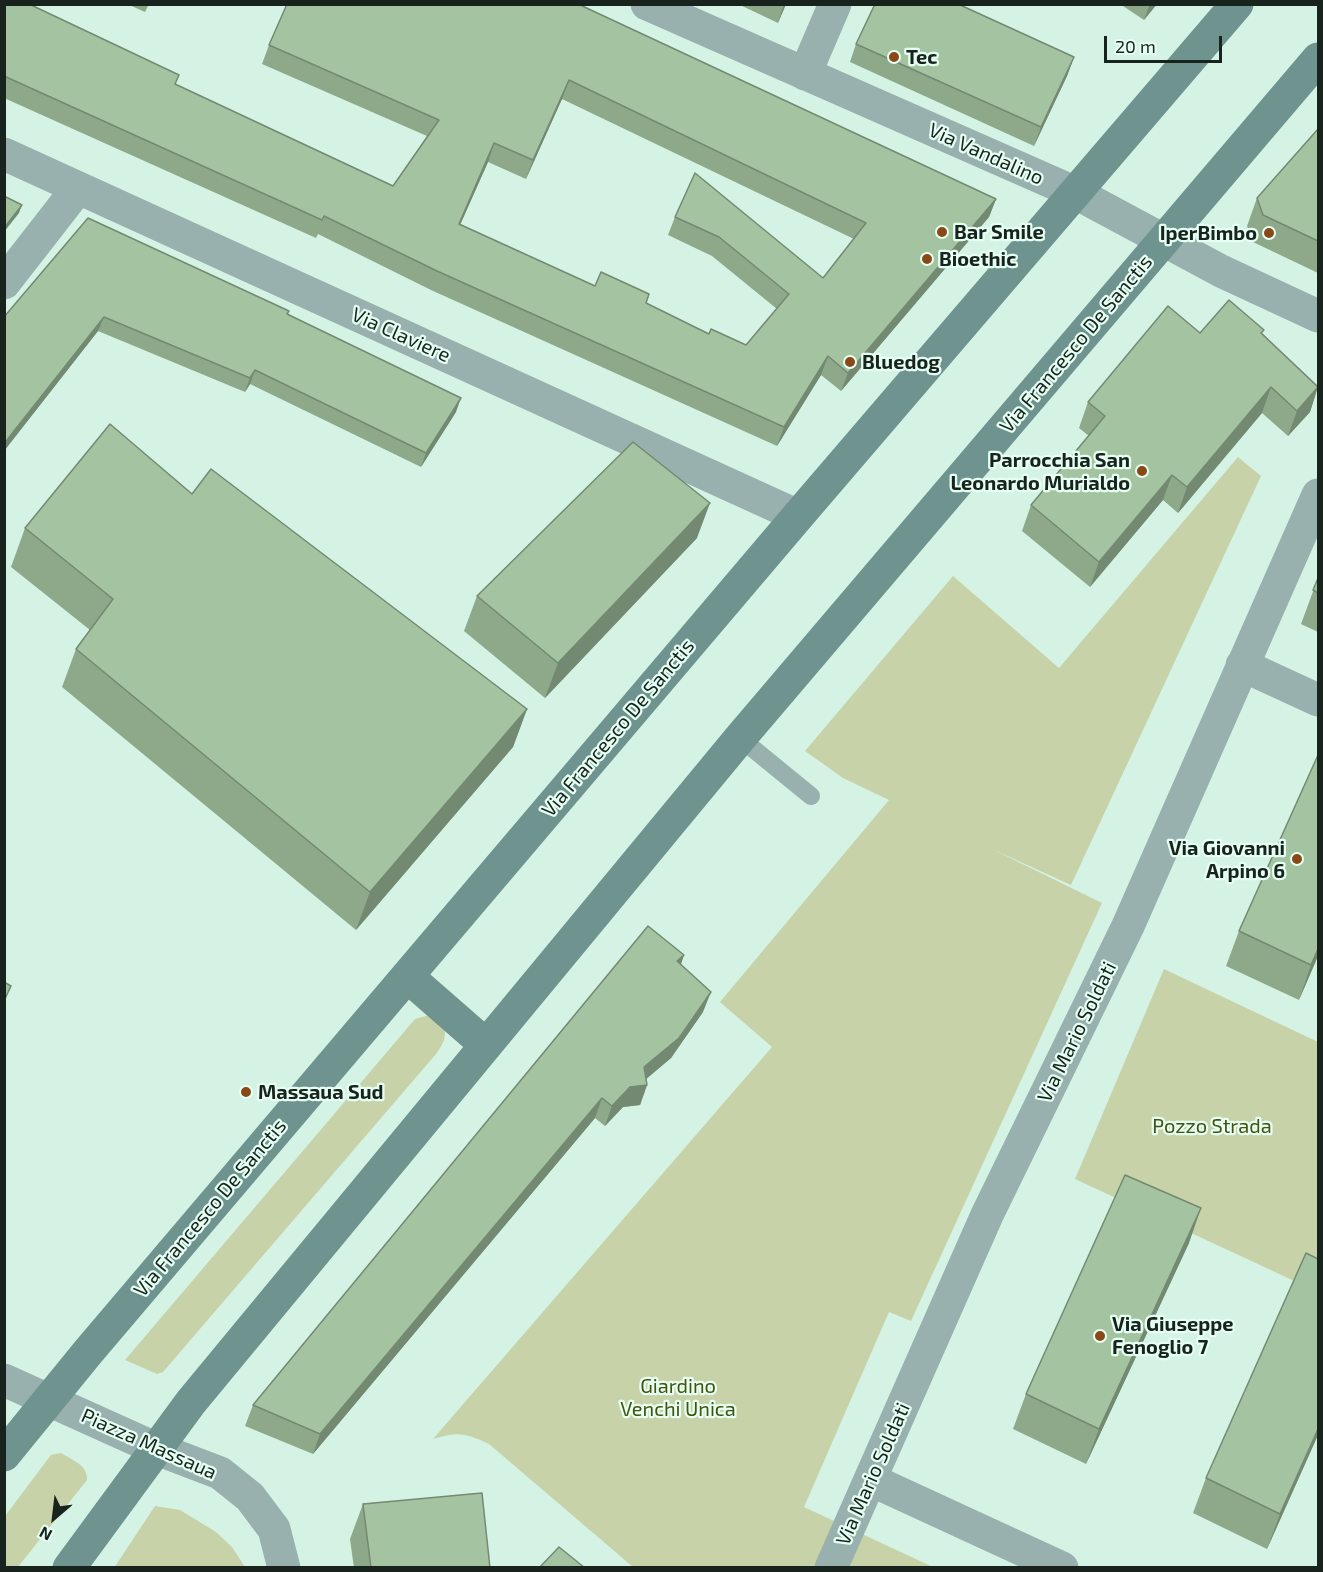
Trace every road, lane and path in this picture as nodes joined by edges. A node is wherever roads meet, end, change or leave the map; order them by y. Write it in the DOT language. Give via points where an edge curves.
graph roads {
  1 [pos="648,4"];
  2 [pos="835,4"];
  3 [pos="1237,4"];
  4 [pos="1318,59"];
  5 [pos="805,74"];
  6 [pos="4,154"];
  7 [pos="78,188"];
  8 [pos="1074,192"];
  9 [pos="1163,241"];
  10 [pos="4,283"];
  11 [pos="1318,316"];
  12 [pos="1318,495"];
  13 [pos="798,516"];
  14 [pos="1242,665"];
  15 [pos="1318,700"];
  16 [pos="740,738"];
  17 [pos="812,796"];
  18 [pos="407,976"];
  19 [pos="486,1045"];
  20 [pos="4,1380"];
  21 [pos="48,1399"];
  22 [pos="157,1449"];
  23 [pos="4,1455"];
  24 [pos="872,1480"];
  25 [pos="69,1568"];
  26 [pos="284,1568"];
  27 [pos="831,1568"];
  28 [pos="1062,1568"];
  1 -- 5 [label="street, Via Vandalino"];
  2 -- 5 [label="street"];
  3 -- 8 [label="main road, Via Francesco De Sanctis"];
  4 -- 9 [label="main road, Via Francesco De Sanctis"];
  5 -- 8 [label="street, Via Vandalino"];
  6 -- 7 [label="street, Via Claviere"];
  7 -- 10 [label="street"];
  7 -- 13 [label="street, Via Claviere"];
  8 -- 9 [label="street, Via Vandalino"];
  8 -- 13 [label="main road, Via Francesco De Sanctis"];
  9 -- 11 [label="street, Via Vandalino"];
  9 -- 16 [label="main road, Via Francesco De Sanctis"];
  12 -- 14 [label="street, Via Mario Soldati"];
  13 -- 18 [label="main road, Via Francesco De Sanctis"];
  14 -- 15 [label="street"];
  14 -- 24 [label="street, Via Mario Soldati" via="1128,926 987,1215"];
  16 -- 17 [label="lane"];
  16 -- 19 [label="main road, Via Francesco De Sanctis"];
  18 -- 19 [label="main road"];
  18 -- 21 [label="main road, Via Francesco De Sanctis"];
  19 -- 22 [label="main road, Via Francesco De Sanctis" via="191,1402"];
  20 -- 21 [label="street, Piazza Massaua"];
  21 -- 22 [label="street, Piazza Massaua"];
  21 -- 23 [label="main road, Via Francesco De Sanctis"];
  22 -- 25 [label="main road, Via Francesco De Sanctis"];
  22 -- 26 [label="street, Piazza Massaua" via="220,1473 250,1497 274,1529"];
  24 -- 27 [label="street, Via Mario Soldati"];
  24 -- 28 [label="street"];
}
